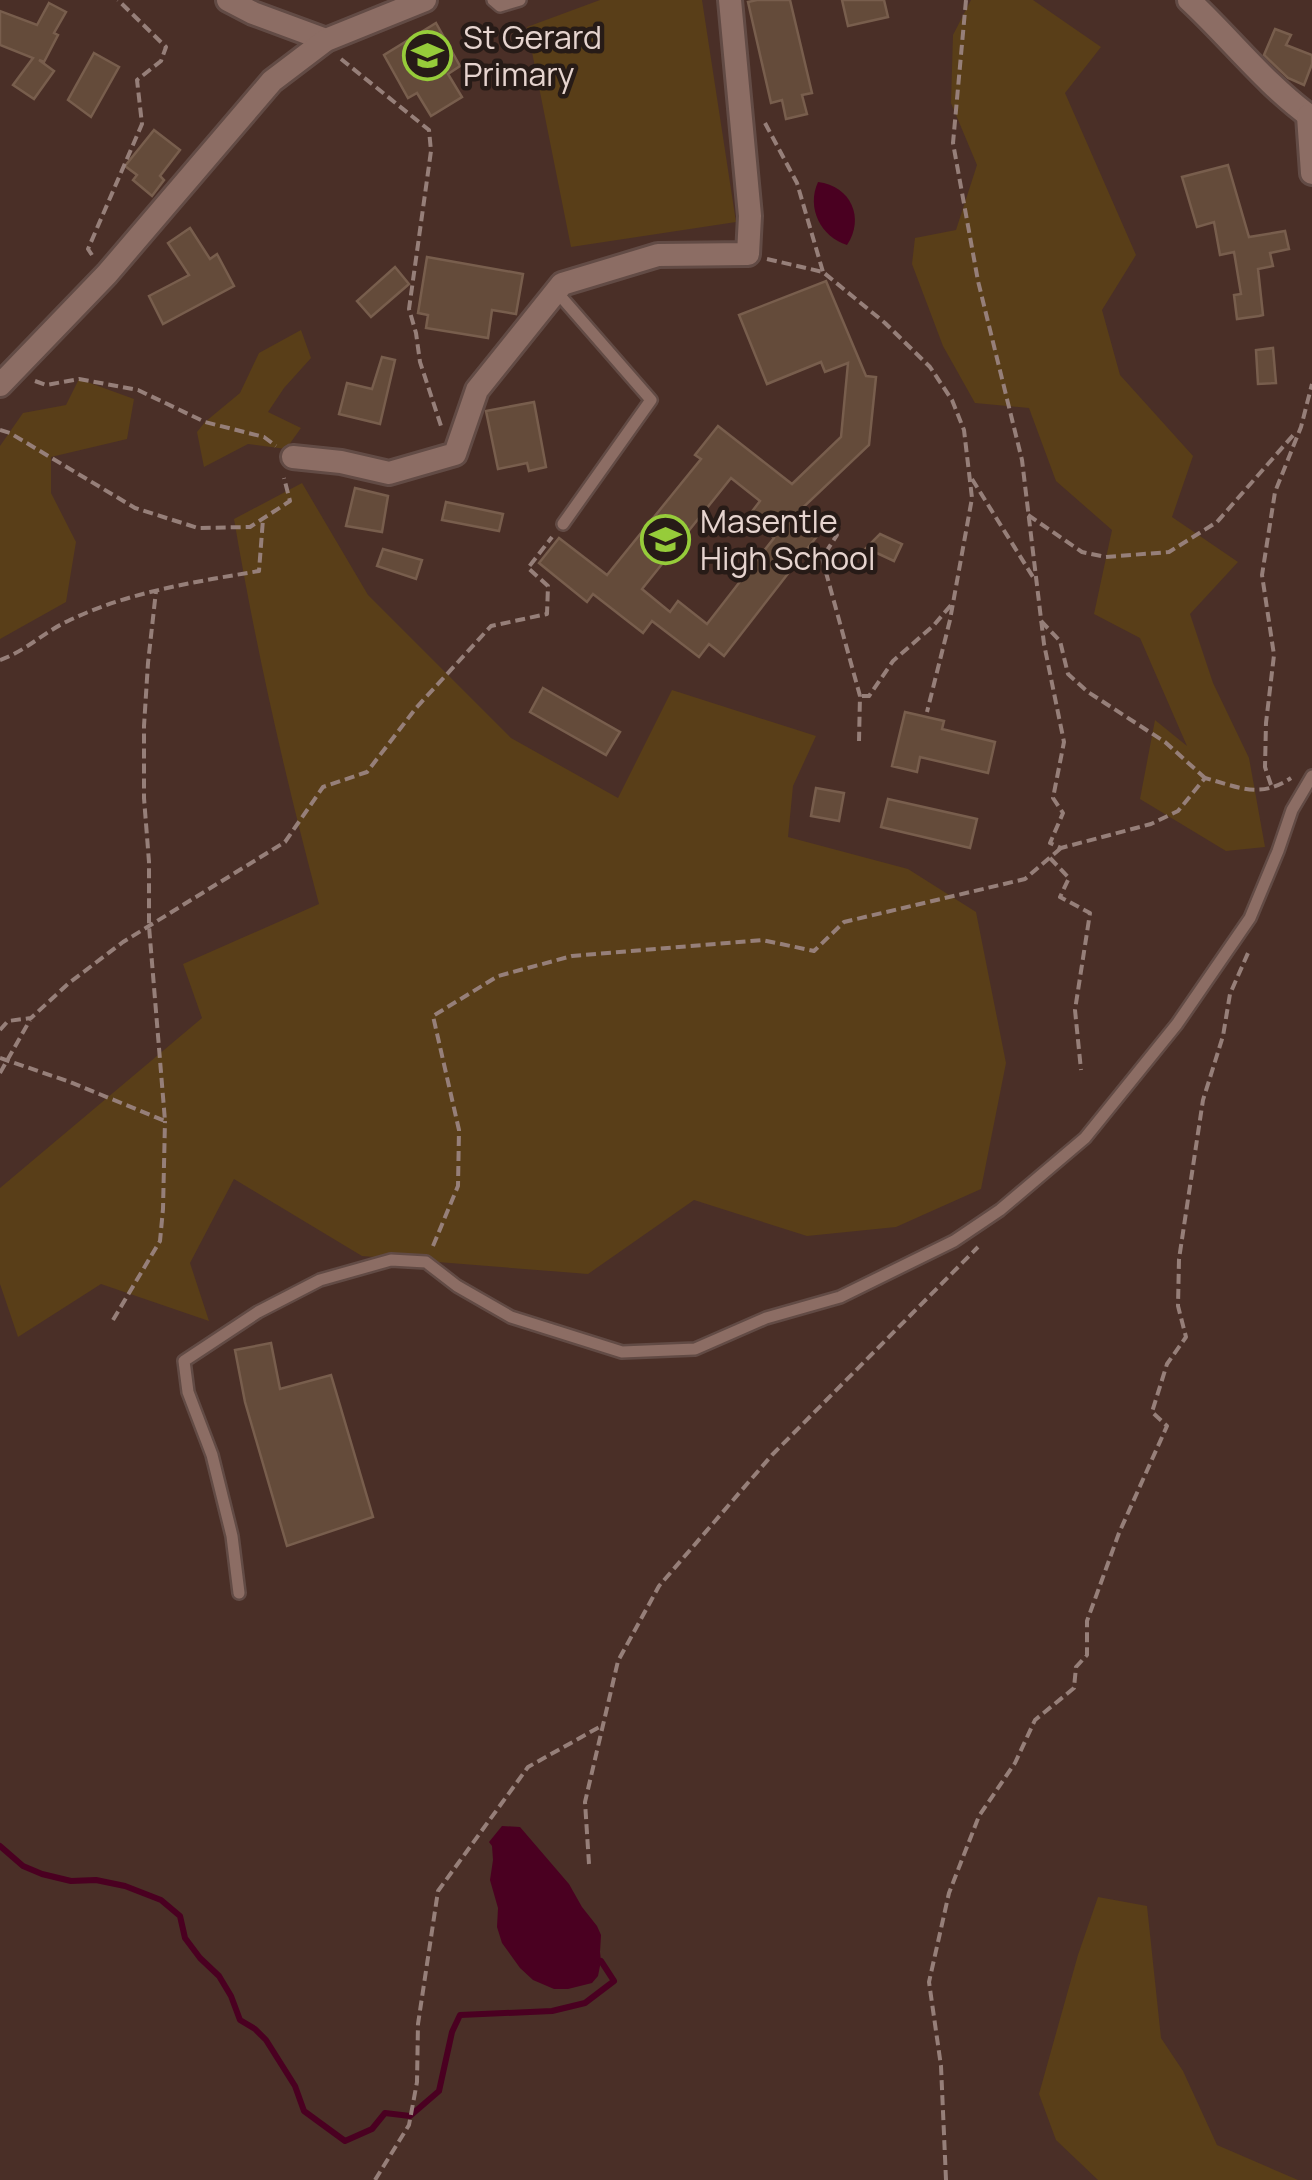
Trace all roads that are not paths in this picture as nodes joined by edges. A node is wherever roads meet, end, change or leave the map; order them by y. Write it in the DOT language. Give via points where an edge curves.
graph roads {
  1 [pos="228,0"];
  2 [pos="425,0"];
  3 [pos="493,0"];
  4 [pos="520,0"];
  5 [pos="730,0"];
  6 [pos="1188,0"];
  7 [pos="324,42"];
  8 [pos="1310,117"];
  9 [pos="1312,173"];
  10 [pos="556,291"];
  11 [pos="6,379"];
  12 [pos="293,457"];
  13 [pos="563,524"];
  14 [pos="1311,776"];
  15 [pos="239,1594"];
  1 -- 7 [label="street"];
  2 -- 7 [label="street"];
  3 -- 4 [label="lane" via="500,6"];
  5 -- 10 [label="street" via="748,254 658,255"];
  6 -- 8 [label="street"];
  7 -- 11 [label="street" via="272,82 108,274"];
  8 -- 9 [label="street"];
  10 -- 12 [label="street" via="477,390 455,454 388,473"];
  10 -- 13 [label="lane" via="651,400"];
  14 -- 15 [label="lane" via="1250,918 1178,1024 1085,1138 954,1242 840,1296 696,1349 622,1352 511,1317 426,1262 391,1260 320,1280 184,1361 232,1536"];
}
